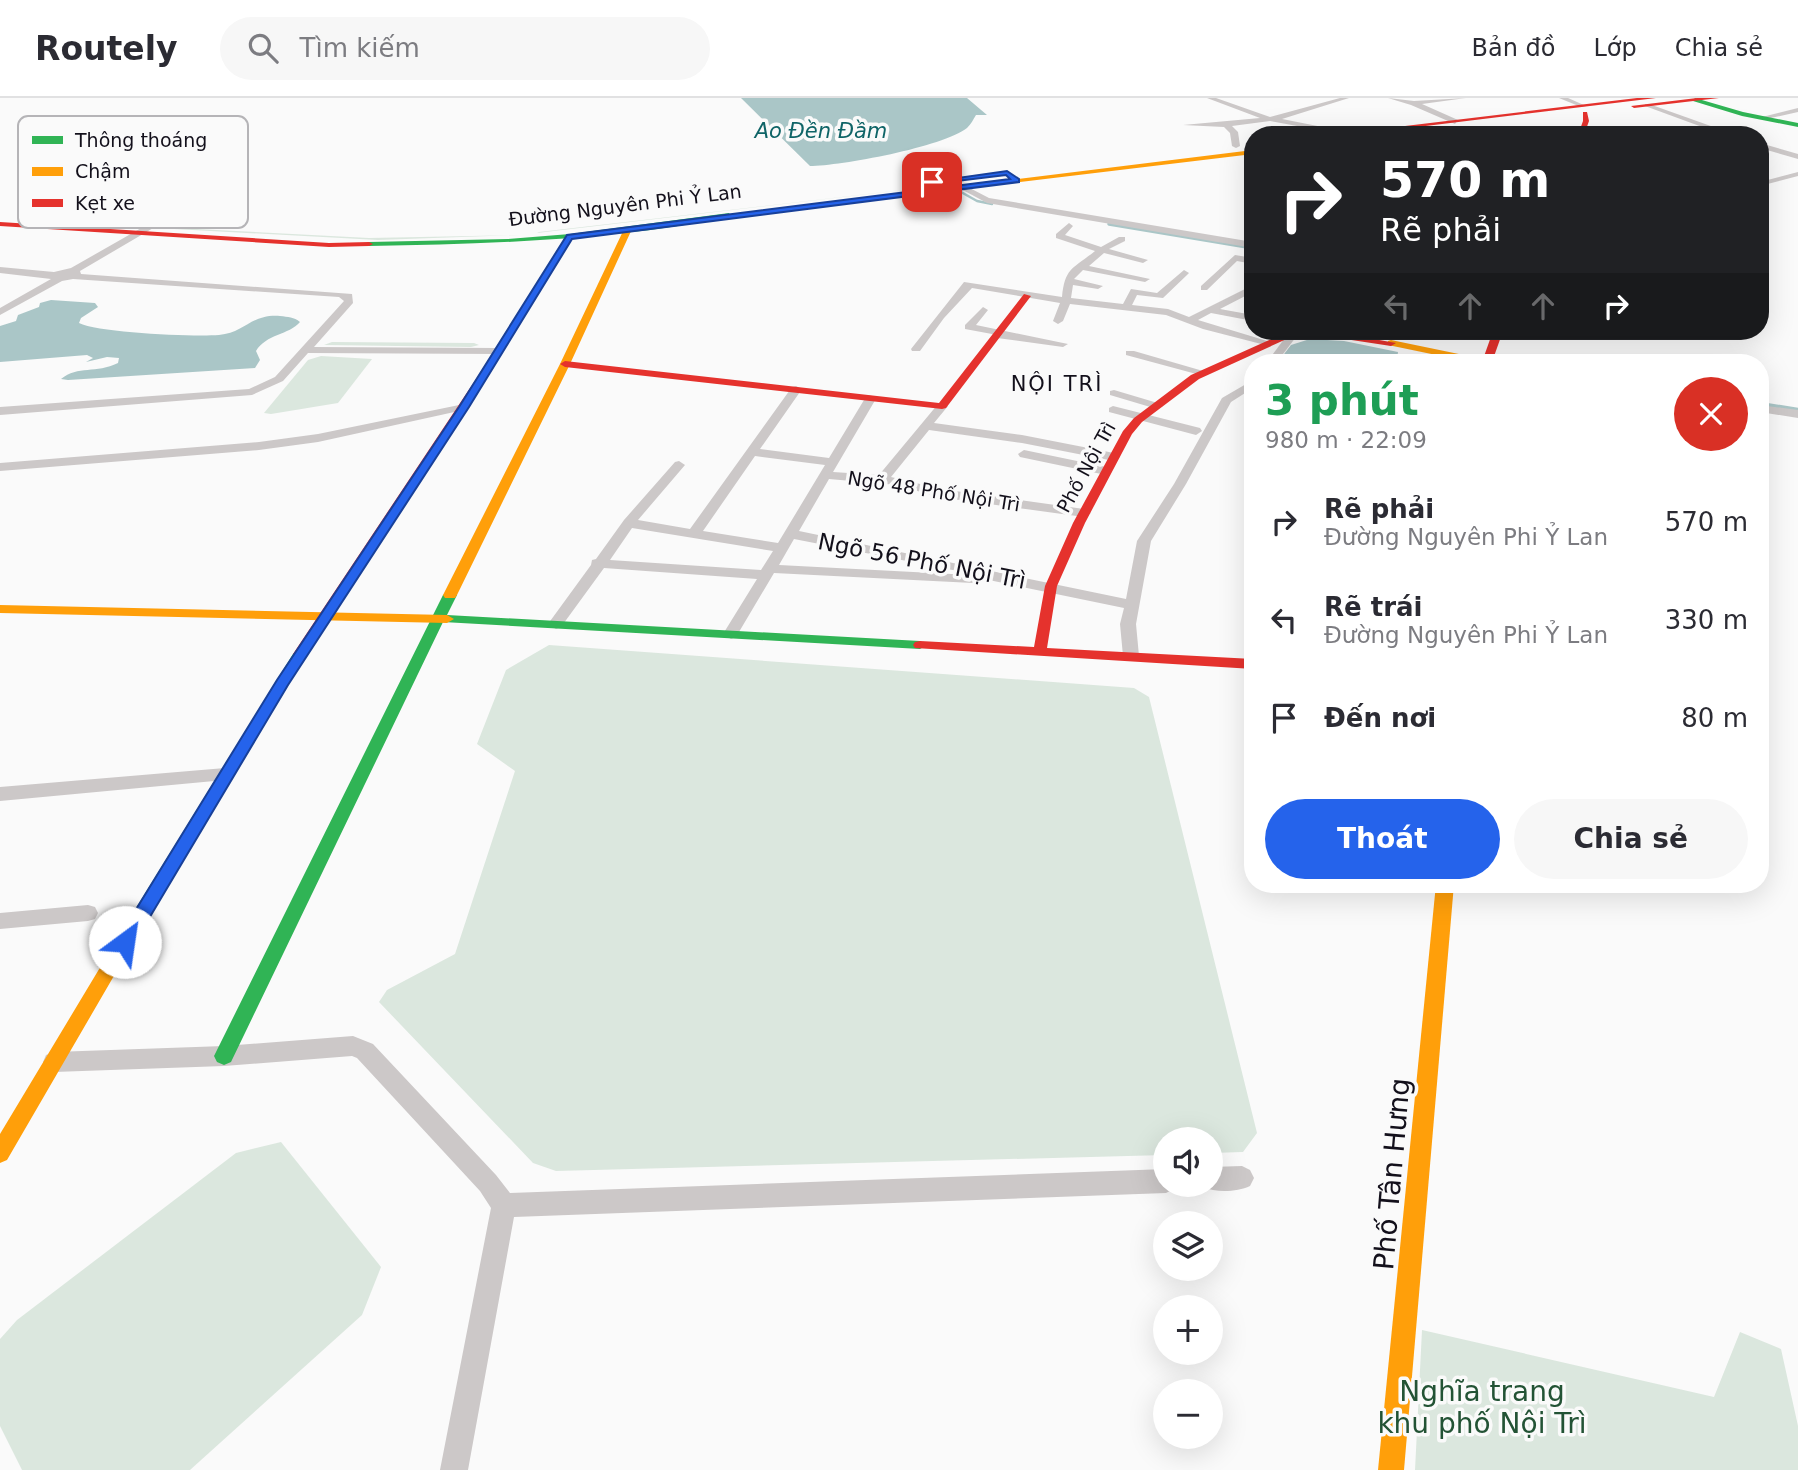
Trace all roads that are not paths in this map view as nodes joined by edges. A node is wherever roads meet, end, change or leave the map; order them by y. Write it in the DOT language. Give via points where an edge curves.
graph roads {
  1 [pos="1241,98"];
  2 [pos="1346,98"];
  3 [pos="1391,98"];
  4 [pos="1463,98"];
  5 [pos="1562,98"];
  6 [pos="1716,98"];
  7 [pos="1691,99"];
  8 [pos="1213,100"];
  9 [pos="1415,101"];
  10 [pos="1650,101"];
  11 [pos="1584,109"];
  12 [pos="1797,115"];
  13 [pos="1266,118"];
  14 [pos="1455,121"];
  15 [pos="1187,125"];
  16 [pos="1226,125"];
  17 [pos="1304,126"];
  18 [pos="1411,126"];
  19 [pos="1462,126"];
  20 [pos="1584,126"];
  21 [pos="1710,126"];
  22 [pos="1244,145"];
  23 [pos="1236,146"];
  24 [pos="1769,148"];
  25 [pos="1798,150"];
  26 [pos="1781,152"];
  27 [pos="1244,153"];
  28 [pos="1798,158"];
  29 [pos="1798,174"];
  30 [pos="1012,177"];
  31 [pos="1773,180"];
  32 [pos="1769,181"];
  33 [pos="964,187"];
  34 [pos="1798,188"];
  35 [pos="0,212"];
  36 [pos="18,213"];
  37 [pos="0,223"];
  38 [pos="18,224"];
  39 [pos="1069,226"];
  40 [pos="70,228"];
  41 [pos="147,228"];
  42 [pos="248,228"];
  43 [pos="628,229"];
  44 [pos="139,233"];
  45 [pos="570,236"];
  46 [pos="1122,239"];
  47 [pos="1244,243"];
  48 [pos="1101,250"];
  49 [pos="1143,260"];
  50 [pos="1244,260"];
  51 [pos="1080,267"];
  52 [pos="0,270"];
  53 [pos="74,273"];
  54 [pos="57,277"];
  55 [pos="1145,279"];
  56 [pos="1067,281"];
  57 [pos="1189,282"];
  58 [pos="1098,286"];
  59 [pos="1243,295"];
  60 [pos="1027,296"];
  61 [pos="1066,301"];
  62 [pos="1126,308"];
  63 [pos="983,310"];
  64 [pos="1210,310"];
  65 [pos="0,312"];
  66 [pos="1244,316"];
  67 [pos="1192,319"];
  68 [pos="1058,321"];
  69 [pos="998,333"];
  70 [pos="1244,337"];
  71 [pos="317,338"];
  72 [pos="1257,340"];
  73 [pos="1280,340"];
  74 [pos="1298,340"];
  75 [pos="1367,340"];
  76 [pos="1269,343"];
  77 [pos="1063,344"];
  78 [pos="502,346"];
  79 [pos="916,349"];
  80 [pos="306,350"];
  81 [pos="1130,353"];
  82 [pos="1245,354"];
  83 [pos="1282,354"];
  84 [pos="1446,354"];
  85 [pos="1244,355"];
  86 [pos="565,364"];
  87 [pos="1204,373"];
  88 [pos="796,388"];
  89 [pos="1244,389"];
  90 [pos="1114,393"];
  91 [pos="871,397"];
  92 [pos="942,406"];
  93 [pos="1157,406"];
  94 [pos="464,407"];
  95 [pos="1769,409"];
  96 [pos="1113,410"];
  97 [pos="0,411"];
  98 [pos="1798,414"];
  99 [pos="1142,418"];
  100 [pos="927,426"];
  101 [pos="1196,431"];
  102 [pos="1022,439"];
  103 [pos="751,452"];
  104 [pos="832,462"];
  105 [pos="1110,464"];
  106 [pos="680,465"];
  107 [pos="0,467"];
  108 [pos="825,475"];
  109 [pos="883,479"];
  110 [pos="1084,513"];
  111 [pos="629,523"];
  112 [pos="792,534"];
  113 [pos="693,535"];
  114 [pos="782,548"];
  115 [pos="597,564"];
  116 [pos="767,572"];
  117 [pos="995,578"];
  118 [pos="1051,586"];
  119 [pos="1132,605"];
  120 [pos="0,609"];
  121 [pos="326,615"];
  122 [pos="438,618"];
  123 [pos="556,624"];
  124 [pos="731,634"];
  125 [pos="1040,651"];
  126 [pos="1130,656"];
  127 [pos="1244,663"];
  128 [pos="225,775"];
  129 [pos="0,794"];
  130 [pos="1444,893"];
  131 [pos="88,913"];
  132 [pos="0,922"];
  133 [pos="224,1056"];
  134 [pos="54,1062"];
  135 [pos="0,1153"];
  136 [pos="1242,1178"];
  137 [pos="1223,1179"];
  138 [pos="1153,1181"];
  139 [pos="503,1205"];
  140 [pos="454,1470"];
  141 [pos="1391,1470"];
  1 -- 8 [label="street"];
  2 -- 13 [label="street"];
  3 -- 9 [label="street"];
  4 -- 9 [label="street"];
  5 -- 11 [label="street"];
  6 -- 7 [label="street"];
  7 -- 10 [label="street"];
  7 -- 12 [label="street" via="1742,114"];
  8 -- 13 [label="street"];
  9 -- 14 [label="street"];
  10 -- 11 [label="street"];
  10 -- 21 [label="street"];
  11 -- 14 [label="street"];
  11 -- 19 [label="street"];
  11 -- 20 [label="street"];
  13 -- 16 [label="street"];
  13 -- 17 [label="street"];
  14 -- 18 [label="street"];
  15 -- 16 [label="street"];
  16 -- 23 [label="street" via="1234,132"];
  22 -- 23 [label="street, Đường Nguyên Phi Ỷ Lan"];
  23 -- 30 [label="street, Đường Nguyên Phi Ỷ Lan"];
  24 -- 26 [label="street"];
  25 -- 26 [label="street"];
  26 -- 28 [label="street"];
  27 -- 30 [label="street, Đường Nguyên Phi Ỷ Lan"];
  29 -- 31 [label="street"];
  30 -- 33 [label="street, Đường Nguyên Phi Ỷ Lan"];
  30 -- 42 [label="street, Đường Nguyên Phi Ỷ Lan" via="475,233 347,234"];
  31 -- 32 [label="street"];
  31 -- 34 [label="street"];
  33 -- 43 [label="street, Đường Nguyên Phi Ỷ Lan"];
  33 -- 47 [label="street" via="987,200"];
  35 -- 36 [label="street, Đường Nguyên Phi Ỷ Lan"];
  37 -- 38 [label="street, Đường Nguyên Phi Ỷ Lan"];
  39 -- 48 [label="street" via="1059,236"];
  40 -- 44 [label="street, Đường Nguyên Phi Ỷ Lan"];
  41 -- 44 [label="street"];
  43 -- 45 [label="street, Đường Nguyên Phi Ỷ Lan"];
  43 -- 86 [label="street"];
  44 -- 45 [label="street, Đường Nguyên Phi Ỷ Lan" via="349,246"];
  44 -- 53 [label="street"];
  45 -- 78 [label="street"];
  46 -- 48 [label="street"];
  48 -- 49 [label="street"];
  48 -- 51 [label="street"];
  50 -- 57 [label="street" via="1235,258"];
  51 -- 55 [label="street"];
  51 -- 56 [label="street"];
  52 -- 54 [label="street"];
  53 -- 54 [label="street"];
  53 -- 71 [label="street" via="348,296 349,301"];
  54 -- 65 [label="street"];
  56 -- 58 [label="street"];
  56 -- 61 [label="street"];
  57 -- 59 [label="street"];
  57 -- 62 [label="street" via="1159,296 1134,291"];
  59 -- 64 [label="street"];
  60 -- 61 [label="street"];
  60 -- 69 [label="street"];
  60 -- 79 [label="street" via="968,284"];
  61 -- 62 [label="street"];
  61 -- 68 [label="street"];
  62 -- 67 [label="street"];
  63 -- 69 [label="street" via="969,327"];
  64 -- 66 [label="street"];
  64 -- 67 [label="street"];
  67 -- 70 [label="street"];
  69 -- 77 [label="street"];
  69 -- 92 [label="street"];
  71 -- 78 [label="street"];
  71 -- 80 [label="street"];
  72 -- 76 [label="street"];
  73 -- 76 [label="street, Phố Nội Trì"];
  74 -- 83 [label="street"];
  75 -- 84 [label="street"];
  76 -- 82 [label="street, Phố Nội Trì"];
  78 -- 80 [label="street"];
  78 -- 94 [label="street"];
  80 -- 97 [label="street" via="279,379 235,396"];
  81 -- 87 [label="street"];
  85 -- 87 [label="street, Phố Nội Trì"];
  86 -- 88 [label="street"];
  86 -- 122 [label="street"];
  87 -- 93 [label="street, Phố Nội Trì"];
  88 -- 91 [label="street"];
  88 -- 103 [label="street"];
  89 -- 119 [label="street" via="1226,400 1144,541"];
  90 -- 93 [label="street"];
  91 -- 92 [label="street"];
  91 -- 104 [label="street"];
  92 -- 100 [label="street"];
  93 -- 99 [label="street, Phố Nội Trì"];
  94 -- 107 [label="street" via="259,446"];
  94 -- 121 [label="street"];
  95 -- 98 [label="street"];
  96 -- 99 [label="street"];
  99 -- 101 [label="street"];
  99 -- 105 [label="street, Phố Nội Trì" via="1126,433"];
  100 -- 102 [label="street"];
  100 -- 109 [label="street"];
  102 -- 105 [label="street"];
  102 -- 105 [label="street" via="1019,456"];
  103 -- 104 [label="street"];
  103 -- 113 [label="street"];
  104 -- 108 [label="street"];
  105 -- 110 [label="street, Phố Nội Trì"];
  106 -- 111 [label="street"];
  108 -- 109 [label="street, Ngõ 48 Phố Nội Trì"];
  108 -- 112 [label="street"];
  109 -- 110 [label="street, Ngõ 48 Phố Nội Trì" via="939,493"];
  110 -- 118 [label="street, Phố Nội Trì"];
  111 -- 113 [label="street"];
  111 -- 115 [label="street"];
  112 -- 114 [label="street"];
  112 -- 117 [label="street, Ngõ 56 Phố Nội Trì" via="966,568"];
  113 -- 114 [label="street"];
  114 -- 116 [label="street"];
  115 -- 116 [label="street"];
  115 -- 123 [label="street"];
  116 -- 117 [label="street"];
  116 -- 124 [label="street"];
  117 -- 118 [label="street, Ngõ 56 Phố Nội Trì"];
  118 -- 119 [label="street, Ngõ 56 Phố Nội Trì"];
  118 -- 125 [label="street, Phố Nội Trì"];
  119 -- 126 [label="street"];
  120 -- 121 [label="street"];
  121 -- 122 [label="street"];
  121 -- 128 [label="street"];
  122 -- 123 [label="street"];
  122 -- 133 [label="street"];
  123 -- 124 [label="street"];
  124 -- 125 [label="street"];
  125 -- 126 [label="street"];
  126 -- 127 [label="street"];
  128 -- 129 [label="street"];
  128 -- 134 [label="street"];
  130 -- 141 [label="street, Phố Tân Hưng"];
  131 -- 132 [label="street"];
  133 -- 134 [label="street"];
  133 -- 139 [label="street" via="353,1046 365,1051 488,1183"];
  134 -- 135 [label="street"];
  136 -- 137 [label="street"];
  138 -- 139 [label="street"];
  139 -- 140 [label="street"];
}
